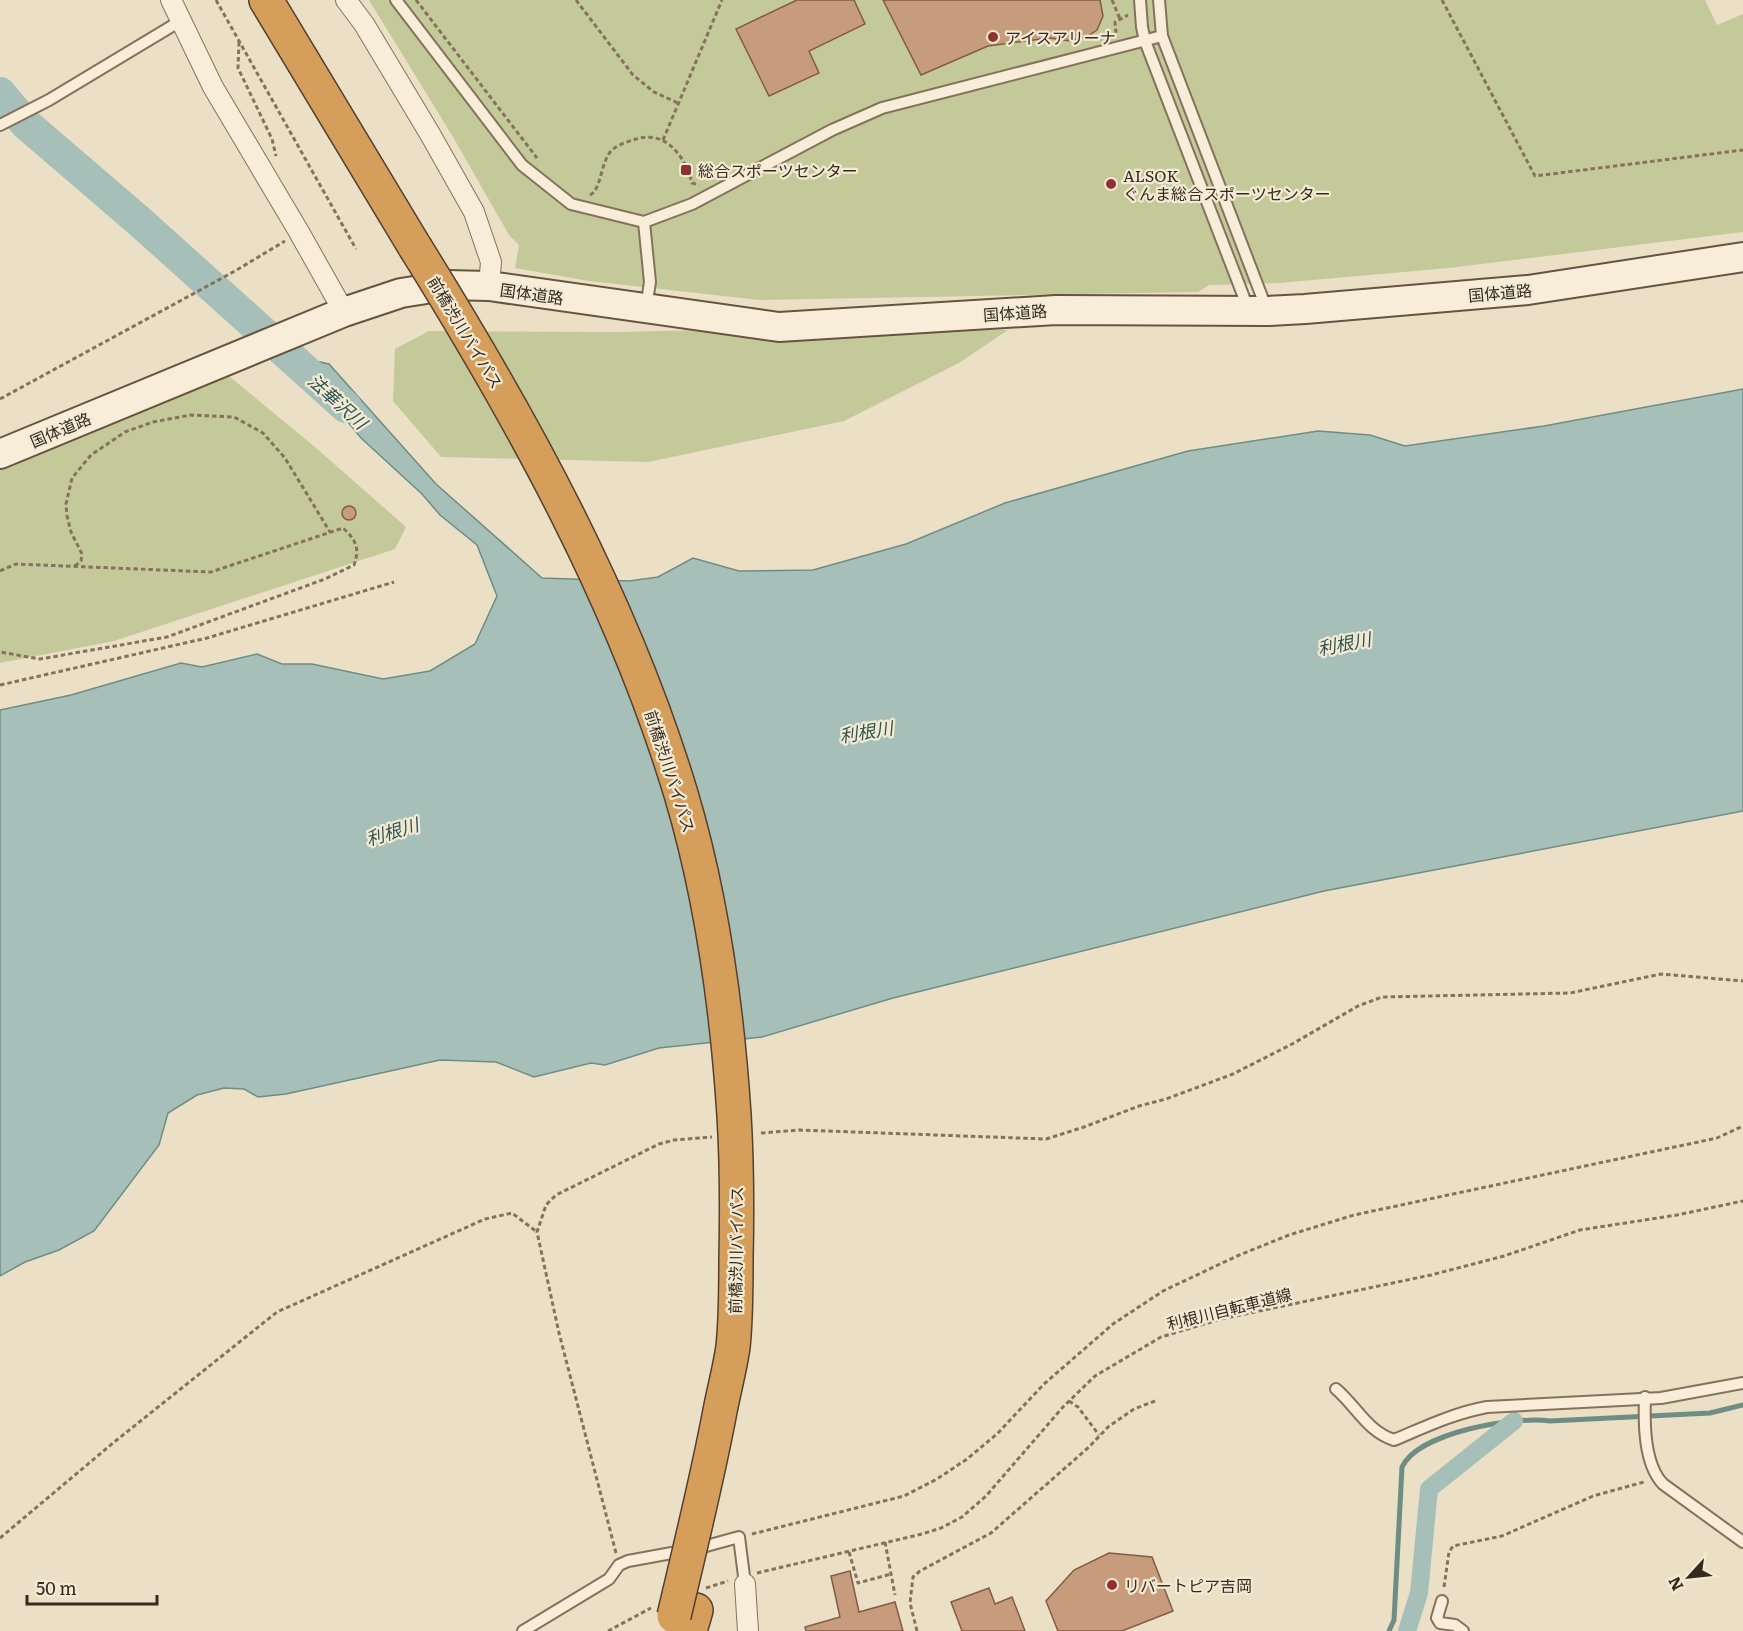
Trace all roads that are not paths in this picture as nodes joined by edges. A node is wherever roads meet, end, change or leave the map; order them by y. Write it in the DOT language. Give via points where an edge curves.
graph roads {
  1 [pos="171,0"];
  2 [pos="266,0"];
  3 [pos="346,0"];
  4 [pos="396,0"];
  5 [pos="1140,0"];
  6 [pos="1159,0"];
  7 [pos="182,20"];
  8 [pos="1161,36"];
  9 [pos="1145,41"];
  10 [pos="0,125"];
  11 [pos="644,222"];
  12 [pos="1743,257"];
  13 [pos="489,286"];
  14 [pos="646,309"];
  15 [pos="1258,311"];
  16 [pos="344,312"];
  17 [pos="0,454"];
  18 [pos="1743,1383"];
  19 [pos="1336,1389"];
  20 [pos="1645,1400"];
  21 [pos="1743,1542"];
  22 [pos="749,1579"];
  23 [pos="1442,1600"];
  24 [pos="682,1622"];
  25 [pos="523,1631"];
  26 [pos="748,1631"];
  27 [pos="1463,1631"];
  1 -- 7 [label="street"];
  2 -- 24 [label="highway, 前橋渋川バイパス, bridge" via="488,368 559,499 639,673 681,795 706,895 728,1030 737,1154 733,1347"];
  3 -- 13 [label="street" via="364,24 474,212 490,262"];
  4 -- 11 [label="lane" via="522,165 571,204"];
  5 -- 9 [label="lane"];
  6 -- 8 [label="lane"];
  7 -- 10 [label="lane"];
  7 -- 16 [label="street" via="213,87"];
  8 -- 9 [label="lane"];
  8 -- 15 [label="lane"];
  9 -- 11 [label="lane" via="882,108 692,204"];
  9 -- 15 [label="lane"];
  11 -- 14 [label="lane" via="651,282"];
  12 -- 15 [label="street, 国体道路" via="1528,290"];
  13 -- 14 [label="street, 国体道路"];
  13 -- 16 [label="street, 国体道路" via="447,285 401,293"];
  14 -- 15 [label="street, 国体道路" via="779,327 1056,310"];
  16 -- 17 [label="street, 国体道路"];
  18 -- 20 [label="lane"];
  19 -- 20 [label="lane" via="1368,1425 1381,1436 1394,1440 1464,1411 1488,1407"];
  20 -- 21 [label="lane" via="1648,1449 1658,1478"];
  22 -- 25 [label="lane" via="739,1537 620,1564 609,1579"];
  22 -- 26 [label="street"];
  23 -- 27 [label="lane" via="1437,1618 1440,1623 1455,1625"];
}
